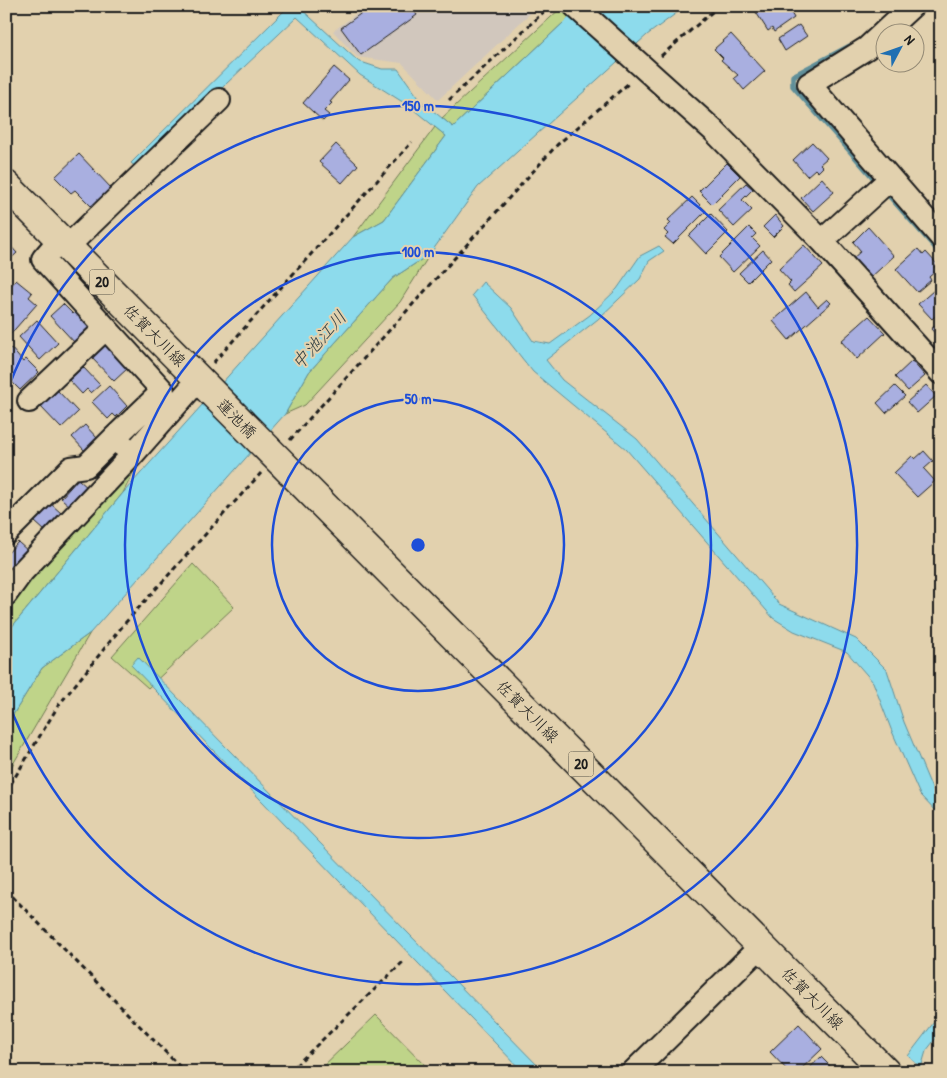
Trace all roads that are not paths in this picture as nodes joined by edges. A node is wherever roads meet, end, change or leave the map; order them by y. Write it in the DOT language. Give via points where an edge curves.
graph roads {
  1 [pos="575,6"];
  2 [pos="912,6"];
  3 [pos="220,100"];
  4 [pos="884,184"];
  5 [pos="6,185"];
  6 [pos="941,237"];
  7 [pos="822,241"];
  8 [pos="64,243"];
  9 [pos="106,328"];
  10 [pos="941,373"];
  11 [pos="199,379"];
  12 [pos="29,401"];
  13 [pos="113,440"];
  14 [pos="134,452"];
  15 [pos="276,456"];
  16 [pos="6,534"];
  17 [pos="6,594"];
  18 [pos="762,946"];
  19 [pos="633,1072"];
  20 [pos="886,1072"];
  1 -- 7 [label="street" via="713,130"];
  2 -- 4 [label="street" via="867,48 810,84"];
  3 -- 8 [label="street"];
  4 -- 6 [label="street"];
  4 -- 7 [label="street"];
  5 -- 8 [label="main road, 佐賀大川線 / 20"];
  7 -- 10 [label="street"];
  8 -- 9 [label="street" via="43,260"];
  8 -- 11 [label="main road, 佐賀大川線 / 20"];
  9 -- 12 [label="street"];
  9 -- 13 [label="street" via="163,391"];
  11 -- 14 [label="street"];
  11 -- 15 [label="main road, 蓮池橋 / 20"];
  13 -- 14 [label="street"];
  13 -- 16 [label="street" via="86,466 72,468"];
  14 -- 17 [label="street" via="22,572"];
  15 -- 18 [label="main road, 佐賀大川線 / 20"];
  18 -- 19 [label="street"];
  18 -- 20 [label="main road, 佐賀大川線 / 20"];
}
